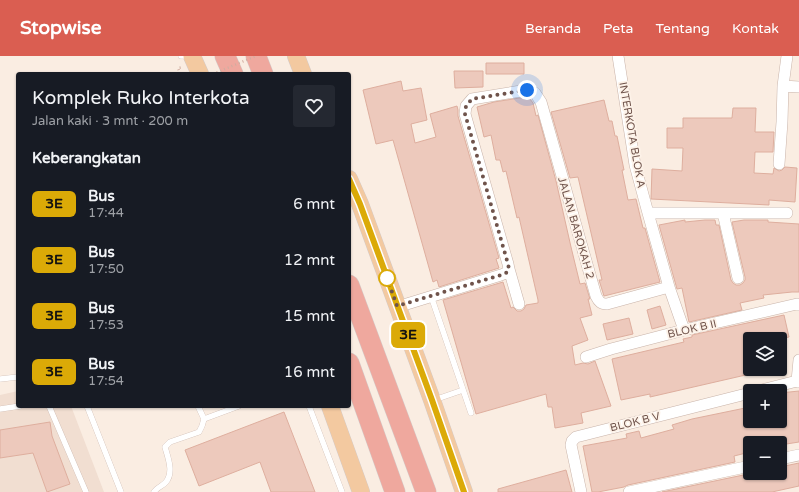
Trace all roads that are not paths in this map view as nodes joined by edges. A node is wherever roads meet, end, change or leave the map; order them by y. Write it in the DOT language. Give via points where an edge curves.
graph roads {
  1 [pos="192,56"];
  2 [pos="225,56"];
  3 [pos="256,56"];
  4 [pos="296,56"];
  5 [pos="618,56"];
  6 [pos="787,56"];
  7 [pos="199,72"];
  8 [pos="232,72"];
  9 [pos="262,72"];
  10 [pos="302,72"];
  11 [pos="783,86"];
  12 [pos="799,87"];
  13 [pos="779,164"];
  14 [pos="351,184"];
  15 [pos="648,213"];
  16 [pos="723,213"];
  17 [pos="787,213"];
  18 [pos="509,269"];
  19 [pos="738,278"];
  20 [pos="669,287"];
  21 [pos="351,290"];
  22 [pos="431,296"];
  23 [pos="519,304"];
  24 [pos="799,305"];
  25 [pos="397,306"];
  26 [pos="684,330"];
  27 [pos="586,357"];
  28 [pos="799,360"];
  29 [pos="351,369"];
  30 [pos="16,377"];
  31 [pos="0,379"];
  32 [pos="798,381"];
  33 [pos="786,384"];
  34 [pos="463,390"];
  35 [pos="743,395"];
  36 [pos="432,400"];
  37 [pos="16,407"];
  38 [pos="50,408"];
  39 [pos="88,408"];
  40 [pos="199,408"];
  41 [pos="234,408"];
  42 [pos="310,408"];
  43 [pos="331,408"];
  44 [pos="0,409"];
  45 [pos="471,413"];
  46 [pos="204,419"];
  47 [pos="799,455"];
  48 [pos="787,458"];
  49 [pos="743,468"];
  50 [pos="86,492"];
  51 [pos="122,492"];
  52 [pos="154,492"];
  53 [pos="342,492"];
  54 [pos="361,492"];
  55 [pos="395,492"];
  56 [pos="426,492"];
  57 [pos="464,492"];
  58 [pos="581,492"];
  59 [pos="629,492"];
  1 -- 7 [label="main road"];
  2 -- 8 [label="highway"];
  3 -- 9 [label="highway"];
  4 -- 10 [label="main road"];
  5 -- 15 [label="street, INTERKOTA BLOK A" via="635,165"];
  6 -- 11 [label="street"];
  11 -- 12 [label="street"];
  11 -- 13 [label="street"];
  14 -- 25 [label="main road"];
  15 -- 16 [label="street"];
  15 -- 20 [label="street, INTERKOTA BLOK A"];
  16 -- 17 [label="street"];
  16 -- 19 [label="street"];
  18 -- 20 [label="street, JALAN BAROKAH 2" via="465,114 466,106 472,99 527,90 535,93 541,102 599,301 608,304"];
  18 -- 22 [label="street" via="501,275"];
  18 -- 23 [label="street"];
  20 -- 26 [label="street, INTERKOTA BLOK A"];
  21 -- 56 [label="highway"];
  22 -- 25 [label="street"];
  22 -- 34 [label="lane"];
  24 -- 26 [label="street, BLOK B II"];
  25 -- 36 [label="main road"];
  26 -- 27 [label="street, BLOK B II"];
  28 -- 32 [label="street"];
  29 -- 55 [label="highway"];
  30 -- 31 [label="lane"];
  32 -- 33 [label="street"];
  34 -- 36 [label="lane"];
  34 -- 45 [label="lane"];
  35 -- 58 [label="street, BLOK B V" via="576,437 571,445"];
  36 -- 57 [label="main road"];
  37 -- 44 [label="lane"];
  38 -- 50 [label="lane"];
  39 -- 51 [label="lane"];
  40 -- 46 [label="lane"];
  41 -- 46 [label="lane"];
  42 -- 53 [label="lane"];
  43 -- 54 [label="main road"];
  46 -- 52 [label="lane" via="199,432 170,442 166,447 169,477"];
  47 -- 48 [label="street"];
  49 -- 59 [label="street"];
}
